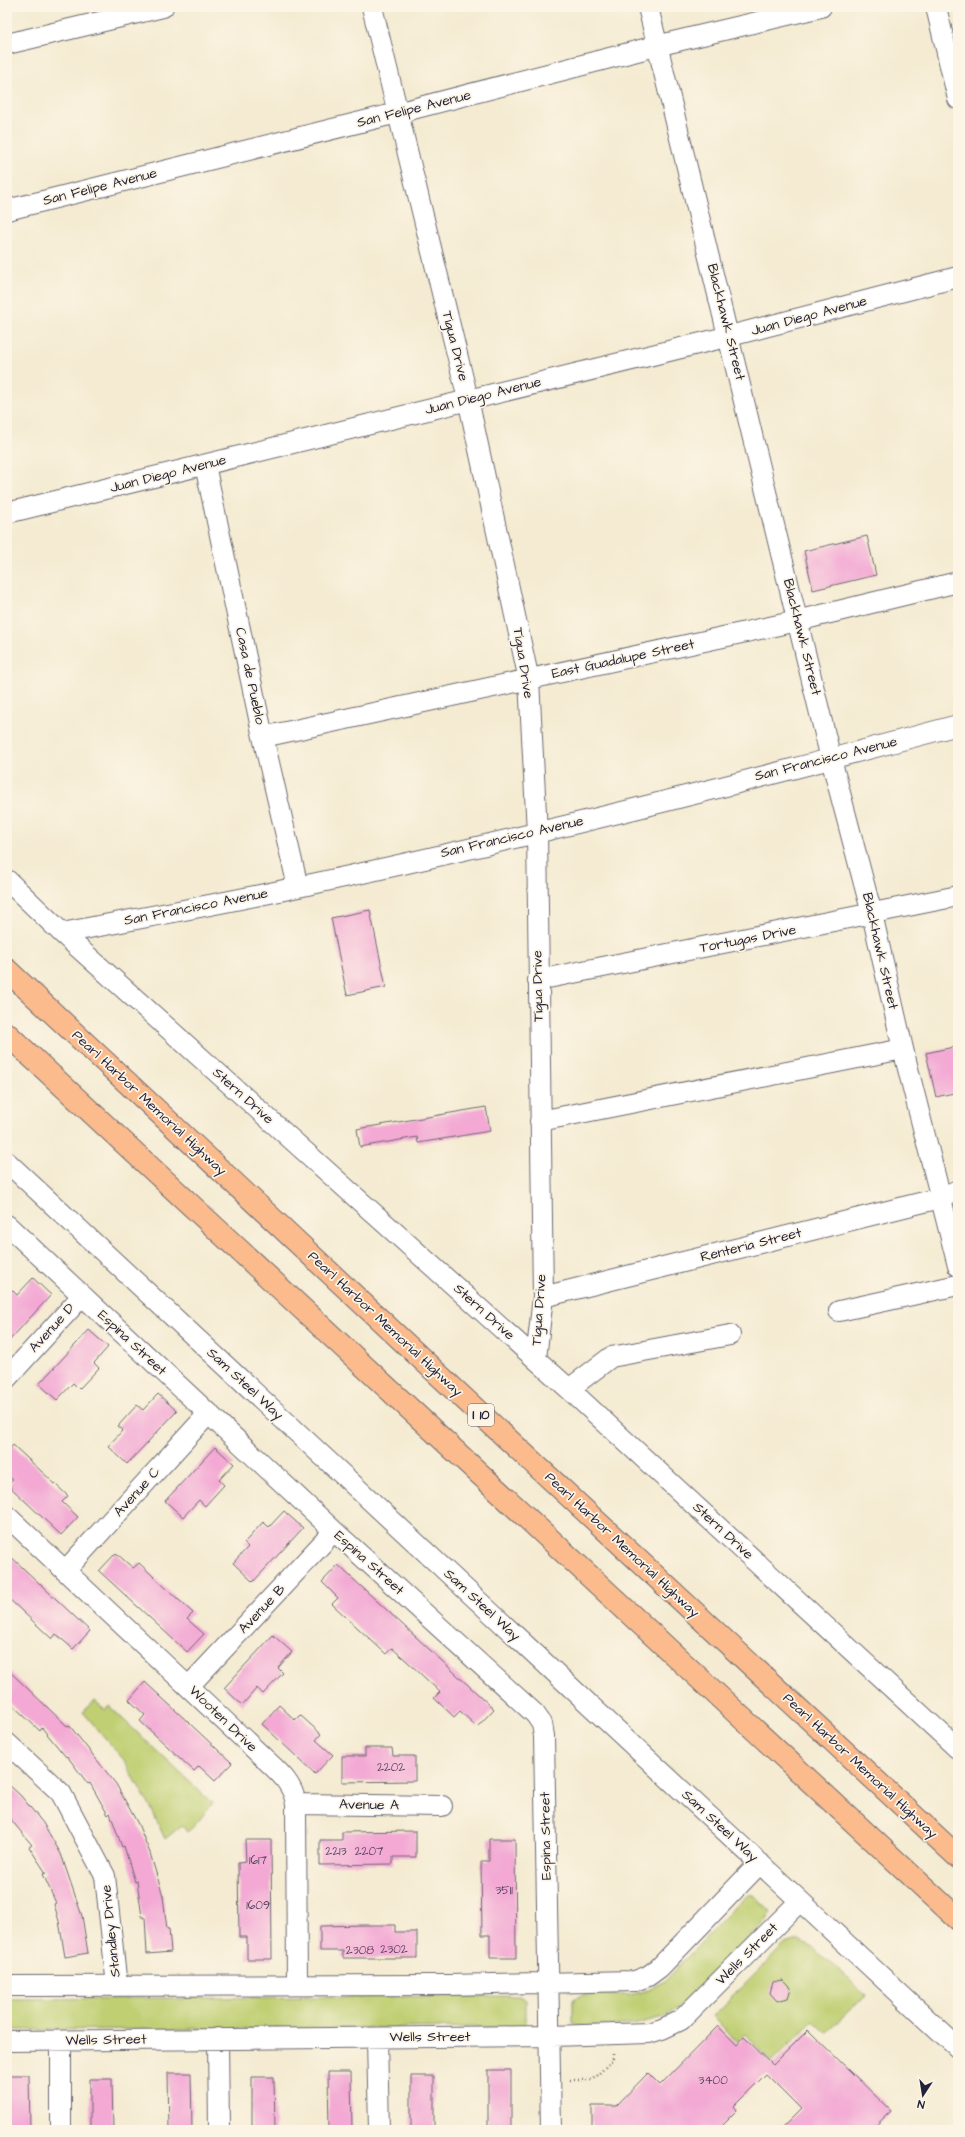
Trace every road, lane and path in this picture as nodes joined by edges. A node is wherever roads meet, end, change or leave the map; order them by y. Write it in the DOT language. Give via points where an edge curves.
graph roads {
  1 [pos="162,7"];
  2 [pos="372,7"];
  3 [pos="648,7"];
  4 [pos="821,7"];
  5 [pos="936,7"];
  6 [pos="7,44"];
  7 [pos="656,46"];
  8 [pos="958,99"];
  9 [pos="397,114"];
  10 [pos="7,210"];
  11 [pos="958,277"];
  12 [pos="730,336"];
  13 [pos="468,399"];
  14 [pos="205,465"];
  15 [pos="7,513"];
  16 [pos="958,582"];
  17 [pos="797,621"];
  18 [pos="529,680"];
  19 [pos="958,725"];
  20 [pos="263,737"];
  21 [pos="831,759"];
  22 [pos="537,832"];
  23 [pos="7,880"];
  24 [pos="298,887"];
  25 [pos="958,896"];
  26 [pos="872,914"];
  27 [pos="62,933"];
  28 [pos="7,970"];
  29 [pos="538,980"];
  30 [pos="7,1034"];
  31 [pos="903,1049"];
  32 [pos="540,1121"];
  33 [pos="7,1162"];
  34 [pos="949,1194"];
  35 [pos="7,1225"];
  36 [pos="958,1266"];
  37 [pos="958,1285"];
  38 [pos="82,1296"];
  39 [pos="543,1296"];
  40 [pos="839,1311"];
  41 [pos="730,1336"];
  42 [pos="536,1359"];
  43 [pos="7,1378"];
  44 [pos="569,1389"];
  45 [pos="209,1413"];
  46 [pos="7,1516"];
  47 [pos="334,1531"];
  48 [pos="65,1571"];
  49 [pos="189,1686"];
  50 [pos="7,1743"];
  51 [pos="958,1749"];
  52 [pos="296,1804"];
  53 [pos="442,1806"];
  54 [pos="958,1857"];
  55 [pos="760,1863"];
  56 [pos="800,1901"];
  57 [pos="958,1919"];
  58 [pos="550,1984"];
  59 [pos="297,1985"];
  60 [pos="7,1986"];
  61 [pos="118,1986"];
  62 [pos="550,2036"];
  63 [pos="218,2038"];
  64 [pos="377,2038"];
  65 [pos="7,2041"];
  66 [pos="61,2041"];
  67 [pos="958,2048"];
  68 [pos="613,2052"];
  69 [pos="570,2080"];
  70 [pos="61,2130"];
  71 [pos="219,2130"];
  72 [pos="379,2130"];
  73 [pos="551,2130"];
  1 -- 6 [label="street"];
  2 -- 9 [label="street, Tigua Drive"];
  3 -- 7 [label="street, Blackhawk Street"];
  4 -- 7 [label="street, San Felipe Avenue"];
  5 -- 8 [label="street"];
  7 -- 9 [label="street, San Felipe Avenue"];
  7 -- 12 [label="street, Blackhawk Street"];
  9 -- 10 [label="street, San Felipe Avenue"];
  9 -- 13 [label="street, Tigua Drive"];
  11 -- 12 [label="street, Juan Diego Avenue"];
  12 -- 13 [label="street, Juan Diego Avenue"];
  12 -- 17 [label="street, Blackhawk Street"];
  13 -- 14 [label="street, Juan Diego Avenue"];
  13 -- 18 [label="street, Tigua Drive"];
  14 -- 15 [label="street, Juan Diego Avenue"];
  14 -- 20 [label="street, Casa de Pueblo"];
  16 -- 17 [label="street, East Guadalupe Street"];
  17 -- 18 [label="street, East Guadalupe Street"];
  17 -- 21 [label="street, Blackhawk Street"];
  18 -- 20 [label="street, East Guadalupe Street"];
  18 -- 22 [label="street, Tigua Drive"];
  19 -- 21 [label="street, San Francisco Avenue"];
  20 -- 24 [label="street, Casa de Pueblo"];
  21 -- 22 [label="street, San Francisco Avenue"];
  21 -- 26 [label="street, Blackhawk Street"];
  22 -- 24 [label="street, San Francisco Avenue"];
  22 -- 29 [label="street, Tigua Drive"];
  23 -- 27 [label="street, Stern Drive"];
  24 -- 27 [label="street, San Francisco Avenue"];
  25 -- 26 [label="street, Tortugas Drive"];
  26 -- 29 [label="street, Tortugas Drive"];
  26 -- 31 [label="street, Blackhawk Street"];
  27 -- 42 [label="street, Stern Drive"];
  28 -- 54 [label="highway, Pearl Harbor Memorial Highway / I 10"];
  29 -- 32 [label="street, Tigua Drive"];
  30 -- 57 [label="highway"];
  31 -- 32 [label="street"];
  31 -- 34 [label="street, Blackhawk Street"];
  32 -- 39 [label="street, Tigua Drive"];
  33 -- 55 [label="street, Sam Steel Way"];
  34 -- 36 [label="street, Blackhawk Street"];
  34 -- 39 [label="street, Renteria Street"];
  35 -- 38 [label="street, Espina Street"];
  37 -- 40 [label="street"];
  38 -- 43 [label="street, Avenue D"];
  38 -- 45 [label="street, Espina Street"];
  39 -- 42 [label="street, Tigua Drive"];
  41 -- 44 [label="street" via="611,1357"];
  42 -- 44 [label="street, Stern Drive"];
  44 -- 51 [label="street, Stern Drive"];
  45 -- 47 [label="street, Espina Street"];
  45 -- 48 [label="street, Avenue C"];
  46 -- 48 [label="street, Wooten Drive"];
  47 -- 49 [label="street, Avenue B"];
  47 -- 58 [label="street, Espina Street" via="535,1714 542,1724"];
  48 -- 49 [label="street, Wooten Drive"];
  49 -- 52 [label="street, Wooten Drive" via="285,1778 291,1787"];
  50 -- 61 [label="street, Standley Drive" via="61,1793 105,1876"];
  52 -- 53 [label="street, Avenue A"];
  52 -- 59 [label="street, Wooten Drive"];
  55 -- 56 [label="street, Sam Steel Way"];
  55 -- 58 [label="street" via="660,1968 648,1976 635,1981 615,1983"];
  56 -- 62 [label="street, Wells Street" via="690,2012 671,2026 649,2033"];
  56 -- 67 [label="street, Sam Steel Way"];
  58 -- 59 [label="street"];
  58 -- 62 [label="street, Espina Street"];
  59 -- 61 [label="street"];
  60 -- 61 [label="street"];
  62 -- 64 [label="street, Wells Street"];
  62 -- 73 [label="street, Espina Street"];
  63 -- 64 [label="street, Wells Street"];
  63 -- 66 [label="street, Wells Street"];
  63 -- 71 [label="street"];
  64 -- 72 [label="street"];
  65 -- 66 [label="street, Wells Street"];
  66 -- 70 [label="street"];
  68 -- 69 [label="path" via="612,2060 592,2080"];
}
